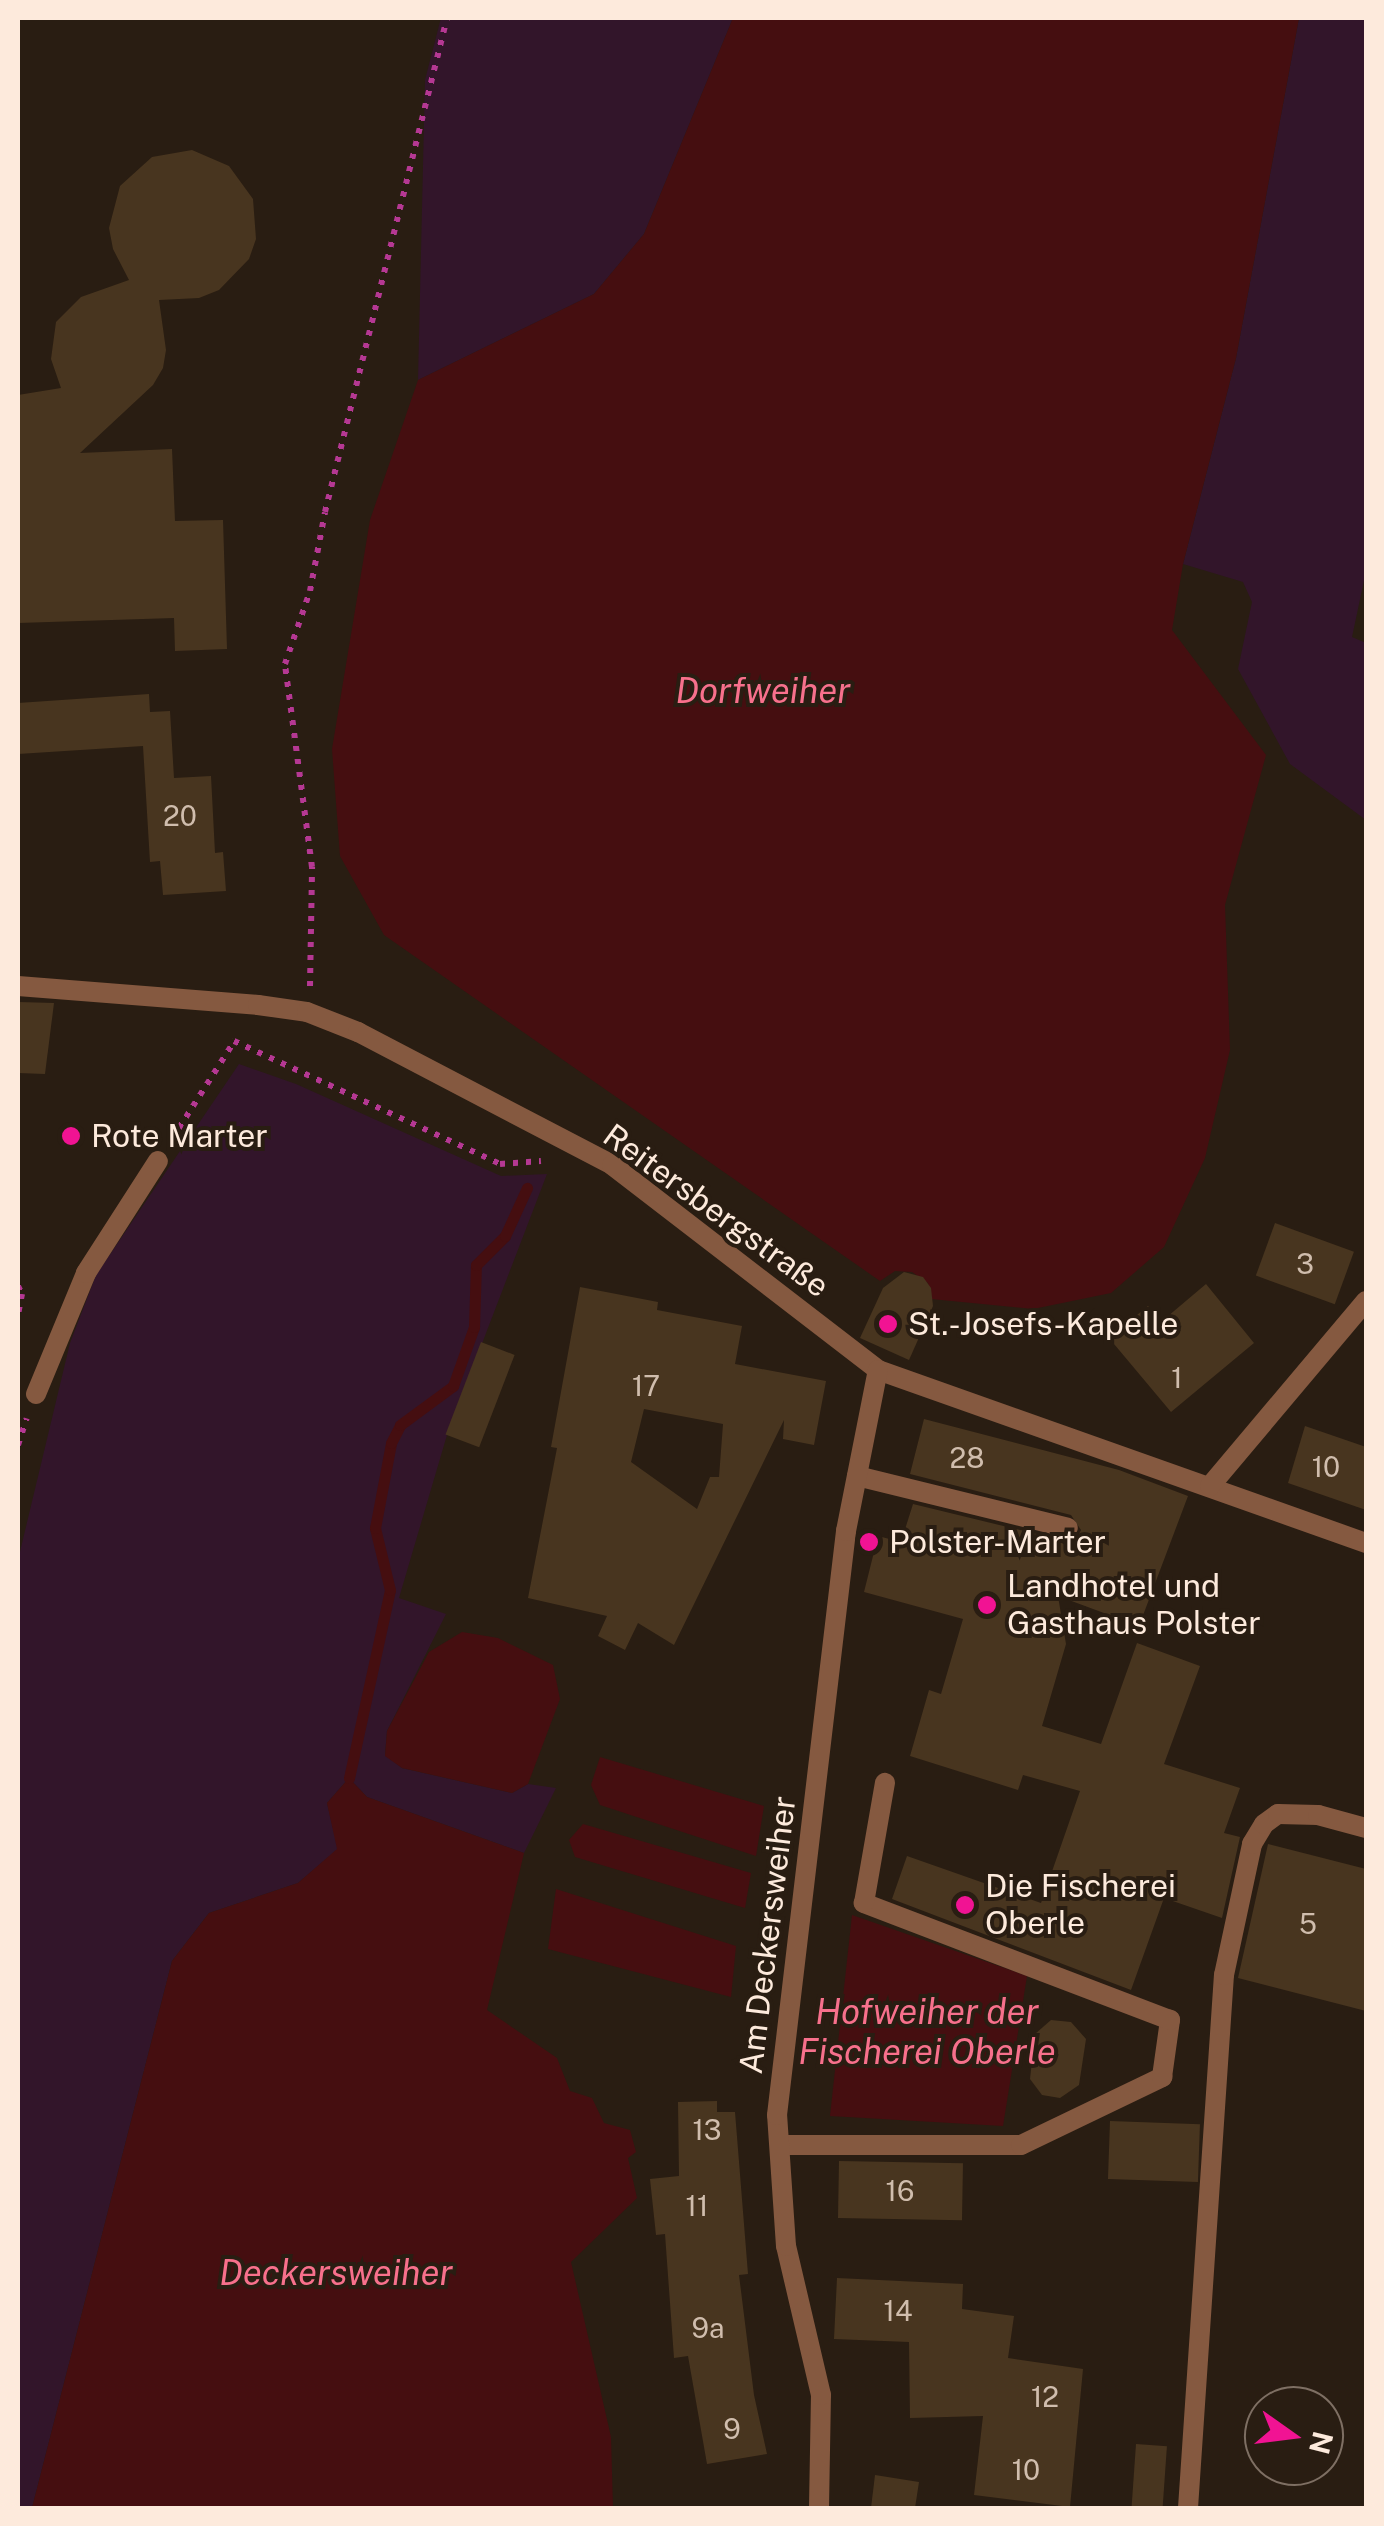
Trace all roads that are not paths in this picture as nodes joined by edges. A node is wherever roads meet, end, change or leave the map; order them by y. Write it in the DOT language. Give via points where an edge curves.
graph roads {
  1 [pos="18,986"];
  2 [pos="158,1161"];
  3 [pos="1366,1300"];
  4 [pos="878,1370"];
  5 [pos="36,1394"];
  6 [pos="857,1476"];
  7 [pos="1210,1486"];
  8 [pos="1068,1528"];
  9 [pos="1366,1542"];
  10 [pos="885,1784"];
  11 [pos="1366,1828"];
  12 [pos="780,2144"];
  13 [pos="819,2508"];
  14 [pos="1188,2508"];
  1 -- 4 [label="street, Reitersbergstraße" via="258,1004 307,1012 358,1032 612,1165"];
  2 -- 5 [label="street" via="86,1272"];
  3 -- 7 [label="street"];
  4 -- 6 [label="street, Am Deckersweiher"];
  4 -- 7 [label="street, Reitersbergstraße"];
  6 -- 8 [label="street"];
  6 -- 12 [label="street, Am Deckersweiher" via="777,2115"];
  7 -- 9 [label="street, Reitersbergstraße"];
  10 -- 12 [label="street" via="864,1903 1170,2020 1162,2076 1021,2145"];
  11 -- 14 [label="street" via="1318,1815 1278,1814 1252,1844 1224,1974"];
  12 -- 13 [label="street, Am Deckersweiher" via="786,2246 821,2394"];
}
